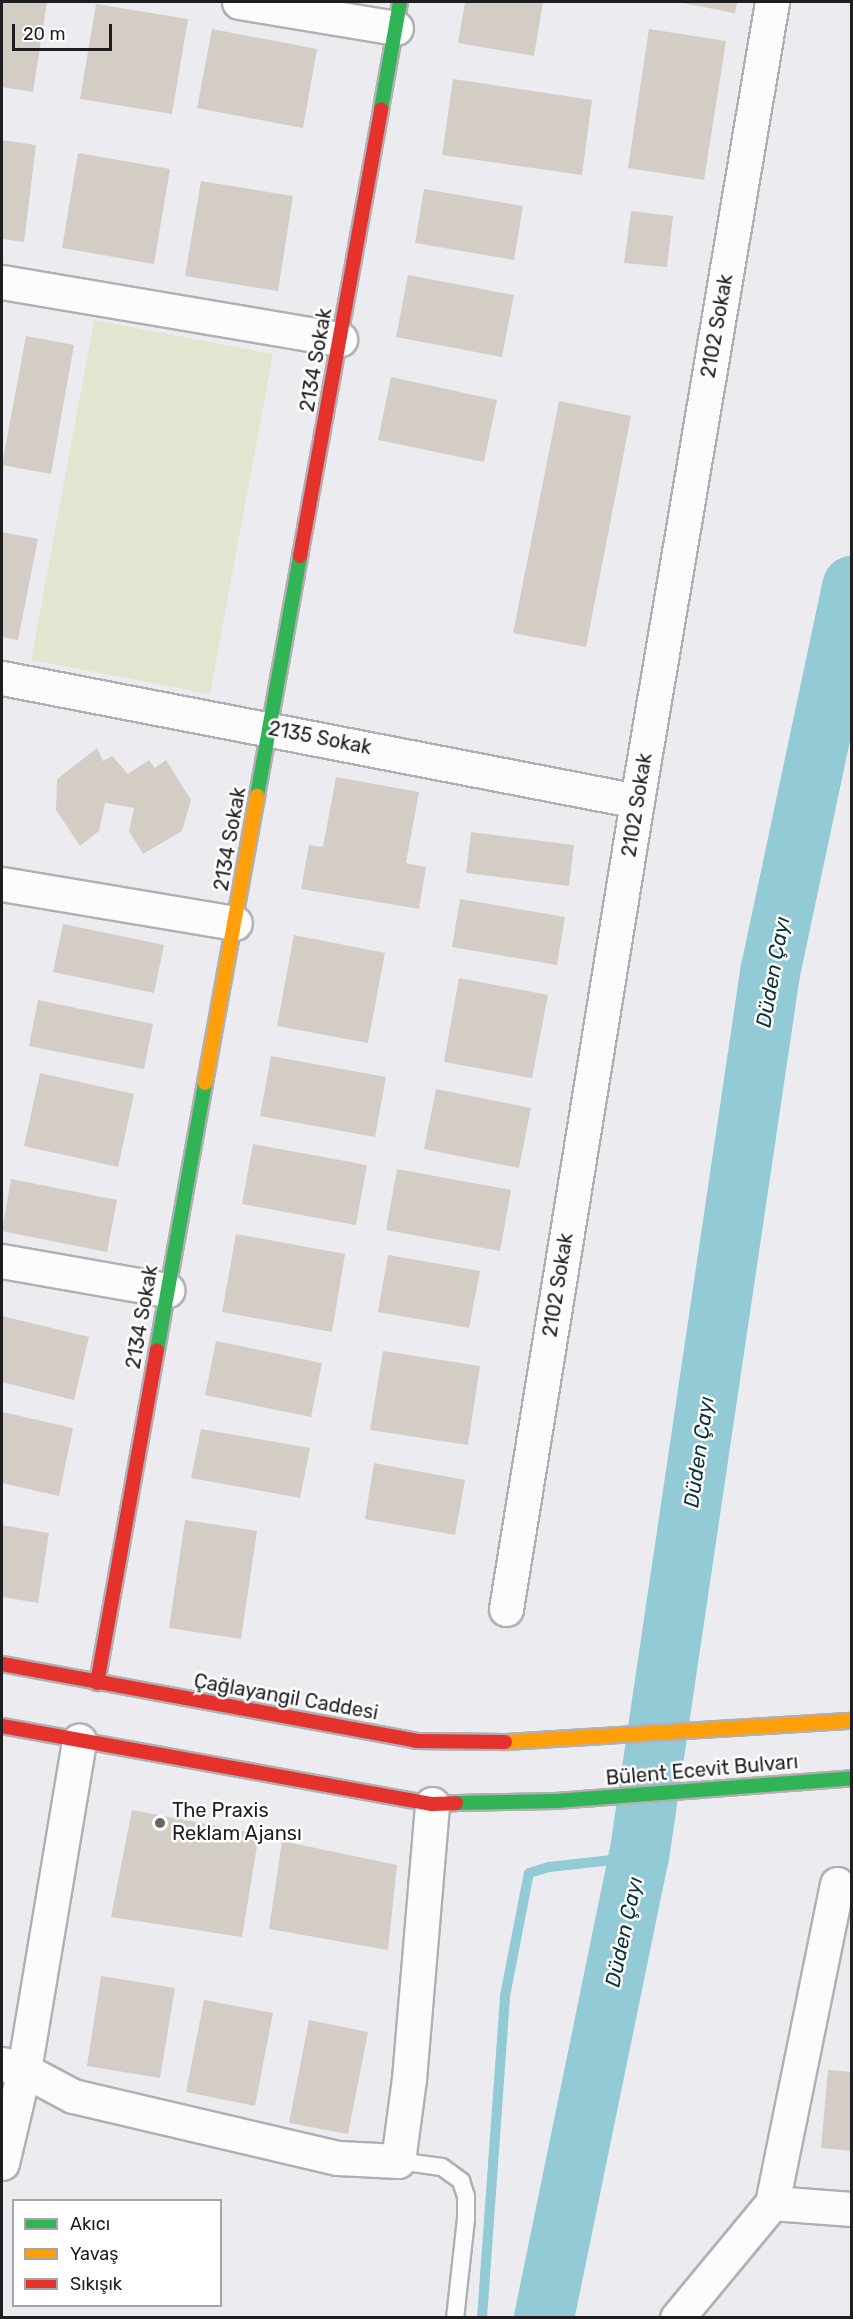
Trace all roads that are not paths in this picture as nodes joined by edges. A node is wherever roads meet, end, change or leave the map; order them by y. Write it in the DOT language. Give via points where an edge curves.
graph roads {
  1 [pos="239,2"];
  2 [pos="772,2"];
  3 [pos="398,15"];
  4 [pos="2,282"];
  5 [pos="340,339"];
  6 [pos="2,678"];
  7 [pos="269,728"];
  8 [pos="637,801"];
  9 [pos="2,884"];
  10 [pos="236,923"];
  11 [pos="2,1261"];
  12 [pos="166,1290"];
  13 [pos="506,1609"];
  14 [pos="2,1664"];
  15 [pos="97,1683"];
  16 [pos="852,1721"];
  17 [pos="2,1726"];
  18 [pos="566,1739"];
  19 [pos="79,1741"];
  20 [pos="852,1778"];
  21 [pos="432,1804"];
  22 [pos="837,1884"];
  23 [pos="13,2067"];
  24 [pos="398,2161"];
  25 [pos="2,2163"];
  26 [pos="772,2203"];
  27 [pos="852,2209"];
  28 [pos="455,2318"];
  29 [pos="677,2318"];
  1 -- 3 [label="street"];
  2 -- 8 [label="street, 2102 Sokak"];
  3 -- 5 [label="main road, 2134 Sokak"];
  4 -- 5 [label="street"];
  5 -- 7 [label="main road, 2134 Sokak"];
  6 -- 7 [label="street, 2135 Sokak"];
  7 -- 8 [label="street, 2135 Sokak"];
  7 -- 10 [label="main road, 2134 Sokak"];
  8 -- 13 [label="street, 2102 Sokak"];
  9 -- 10 [label="street"];
  10 -- 12 [label="main road, 2134 Sokak"];
  11 -- 12 [label="street"];
  12 -- 15 [label="main road, 2134 Sokak"];
  14 -- 15 [label="main road, Çağlayangil Caddesi"];
  15 -- 18 [label="main road, Çağlayangil Caddesi" via="416,1741 478,1744"];
  16 -- 18 [label="main road, Bülent Ecevit Bulvarı"];
  17 -- 19 [label="main road"];
  19 -- 21 [label="main road"];
  19 -- 23 [label="street"];
  20 -- 21 [label="main road, Bülent Ecevit Bulvarı" via="556,1802"];
  21 -- 24 [label="street" via="409,2079"];
  22 -- 26 [label="street"];
  23 -- 24 [label="street" via="73,2096 338,2158"];
  23 -- 25 [label="street"];
  24 -- 28 [label="lane" via="442,2167 461,2181 466,2196 466,2219"];
  26 -- 27 [label="street"];
  26 -- 29 [label="street"];
}
